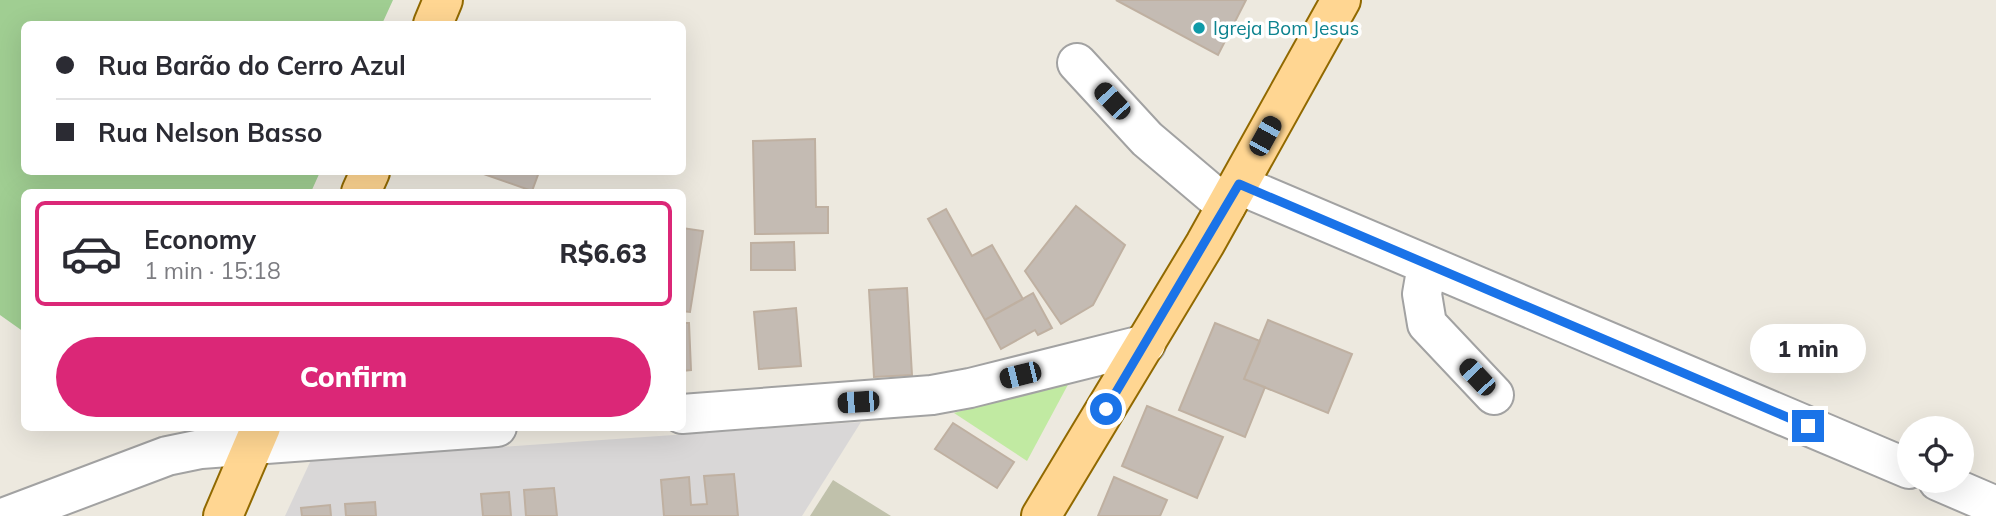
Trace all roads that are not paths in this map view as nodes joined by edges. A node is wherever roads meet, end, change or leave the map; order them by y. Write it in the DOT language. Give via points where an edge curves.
graph roads {
  1 [pos="443,0"];
  2 [pos="1341,0"];
  3 [pos="434,21"];
  4 [pos="1077,63"];
  5 [pos="1232,195"];
  6 [pos="1427,265"];
  7 [pos="1146,344"];
  8 [pos="1494,395"];
  9 [pos="686,414"];
  10 [pos="377,431"];
  11 [pos="257,435"];
  12 [pos="1897,464"];
  13 [pos="1966,493"];
  14 [pos="1996,506"];
  15 [pos="9,516"];
  16 [pos="223,516"];
  17 [pos="1041,516"];
  1 -- 3 [label="main road"];
  2 -- 5 [label="main road"];
  4 -- 5 [label="street" via="1147,139"];
  5 -- 6 [label="street"];
  5 -- 7 [label="main road"];
  6 -- 8 [label="street" via="1422,294 1427,324"];
  6 -- 12 [label="street"];
  7 -- 9 [label="street" via="932,395"];
  7 -- 17 [label="main road"];
  10 -- 11 [label="street"];
  11 -- 15 [label="street" via="167,456"];
  11 -- 16 [label="main road"];
  13 -- 14 [label="street"];
}
